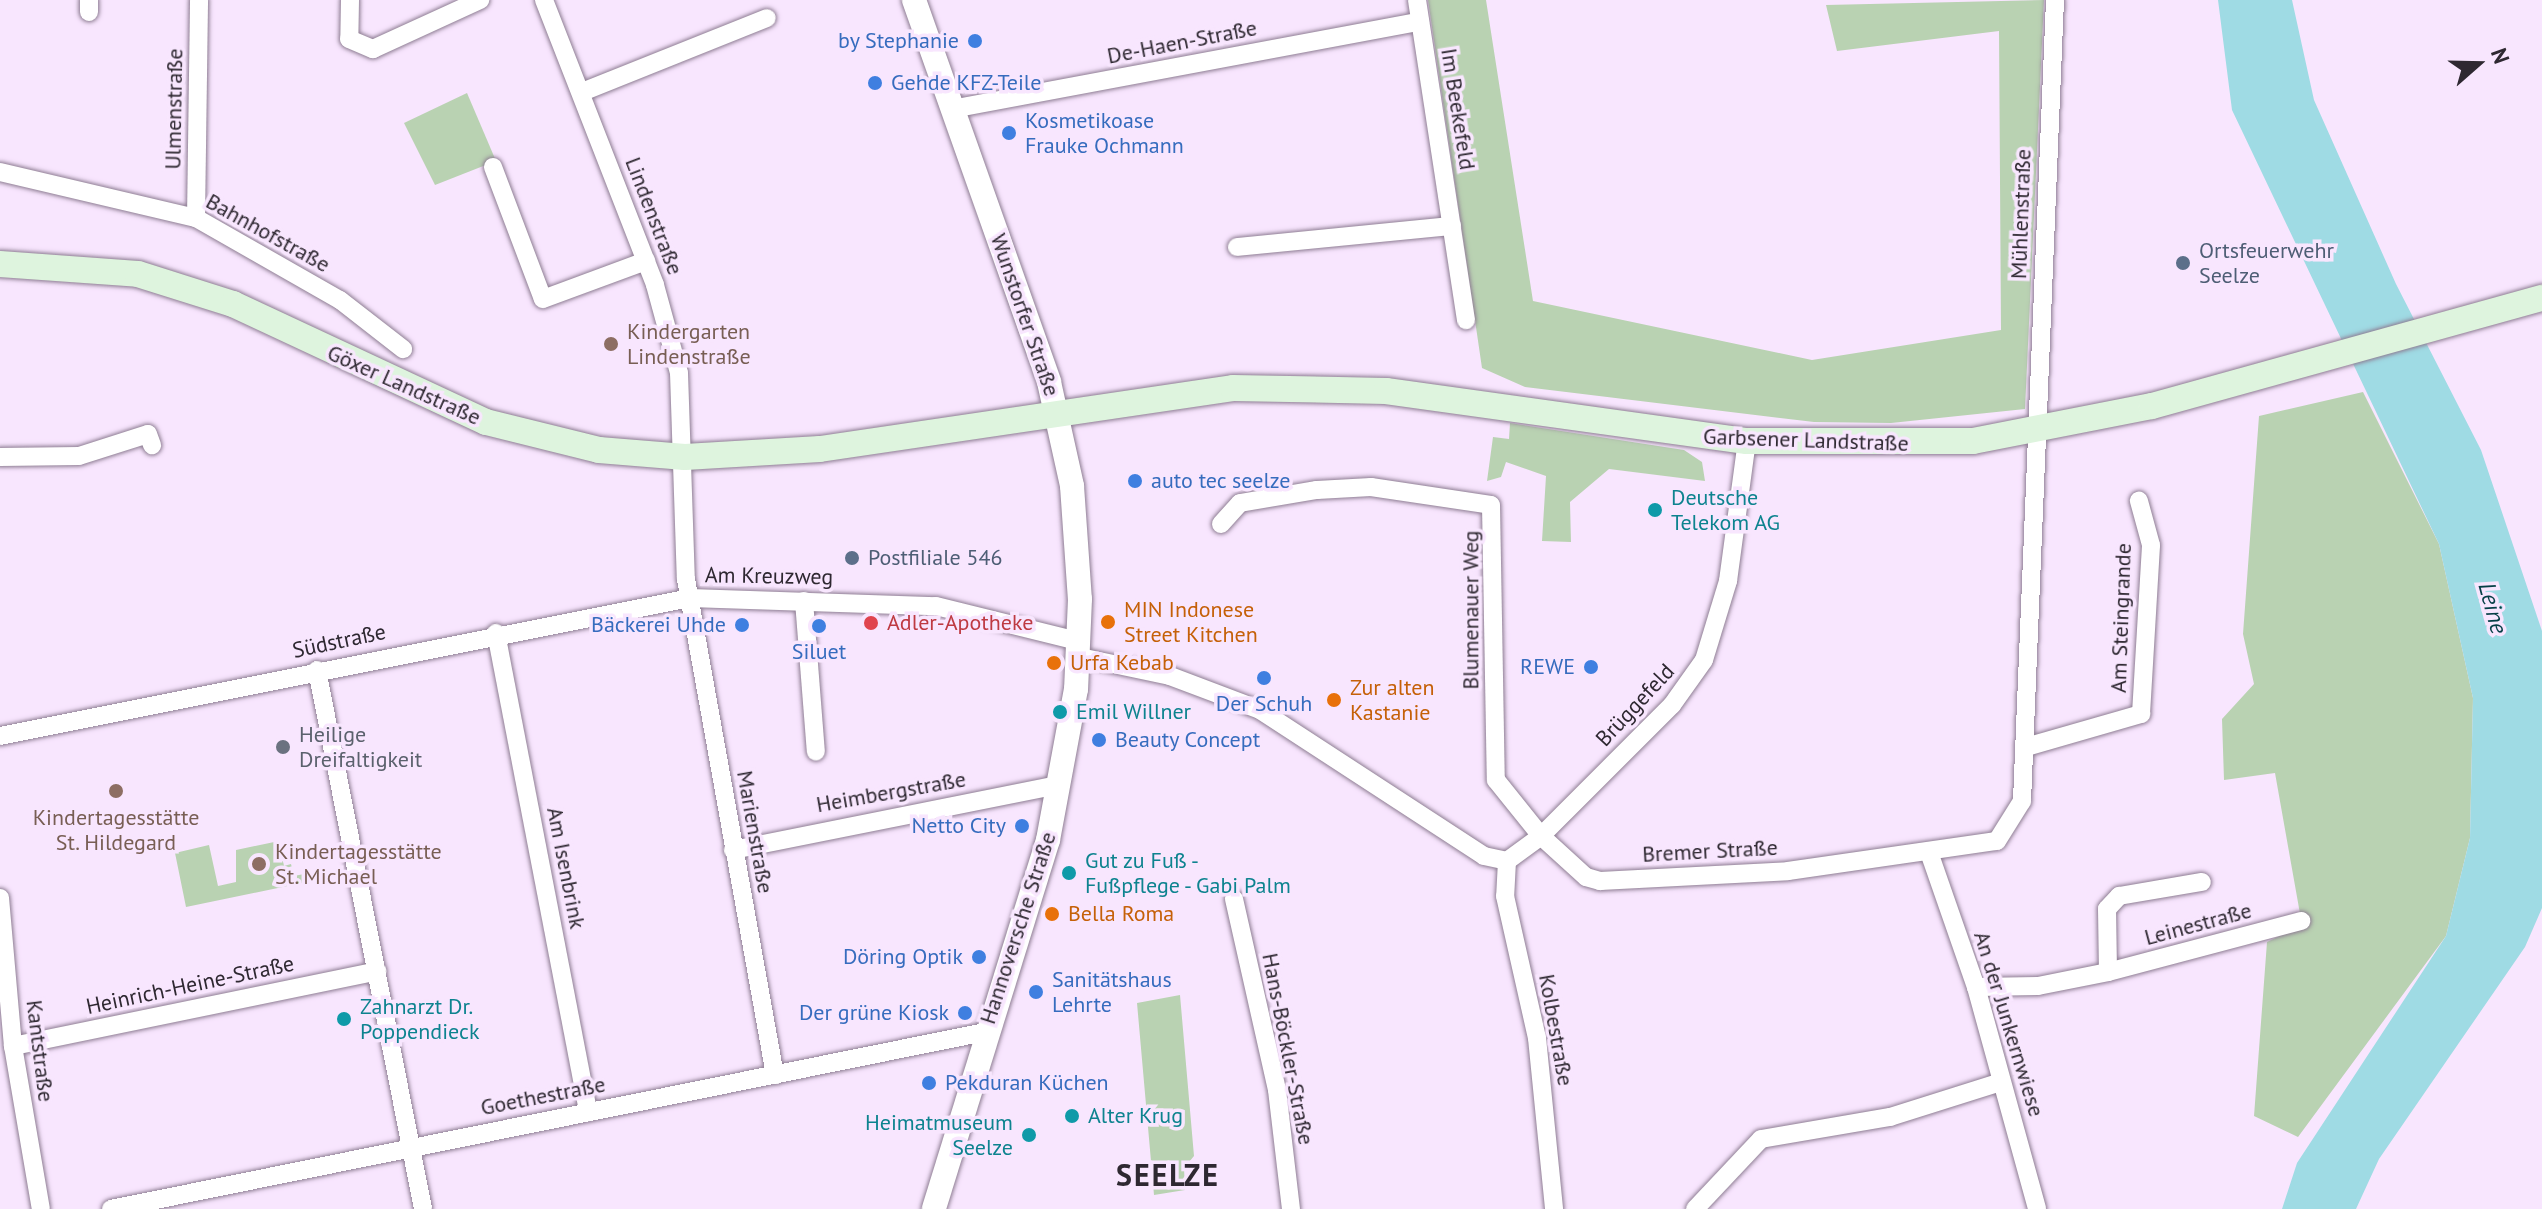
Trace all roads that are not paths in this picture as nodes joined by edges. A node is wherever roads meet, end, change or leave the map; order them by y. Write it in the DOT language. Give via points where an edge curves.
graph roads {
  1 [pos="199,0"];
  2 [pos="350,0"];
  3 [pos="480,0"];
  4 [pos="544,0"];
  5 [pos="914,0"];
  6 [pos="1417,0"];
  7 [pos="2055,0"];
  8 [pos="767,18"];
  9 [pos="1420,21"];
  10 [pos="582,92"];
  11 [pos="952,109"];
  12 [pos="493,167"];
  13 [pos="0,172"];
  14 [pos="196,218"];
  15 [pos="1452,226"];
  16 [pos="1237,247"];
  17 [pos="646,261"];
  18 [pos="0,264"];
  19 [pos="2542,298"];
  20 [pos="1466,320"];
  21 [pos="403,349"];
  22 [pos="1057,409"];
  23 [pos="2036,431"];
  24 [pos="1747,441"];
  25 [pos="152,445"];
  26 [pos="0,457"];
  27 [pos="685,457"];
  28 [pos="2139,501"];
  29 [pos="1221,524"];
  30 [pos="690,598"];
  31 [pos="804,601"];
  32 [pos="496,633"];
  33 [pos="1080,649"];
  34 [pos="317,670"];
  35 [pos="0,736"];
  36 [pos="2026,747"];
  37 [pos="816,752"];
  38 [pos="1059,785"];
  39 [pos="1541,836"];
  40 [pos="733,850"];
  41 [pos="1930,855"];
  42 [pos="1507,861"];
  43 [pos="2202,882"];
  44 [pos="0,898"];
  45 [pos="1234,899"];
  46 [pos="2301,921"];
  47 [pos="377,971"];
  48 [pos="2108,972"];
  49 [pos="1976,987"];
  50 [pos="985,1032"];
  51 [pos="13,1046"];
  52 [pos="775,1075"];
  53 [pos="1998,1083"];
  54 [pos="588,1112"];
  55 [pos="411,1146"];
  56 [pos="41,1209"];
  57 [pos="111,1209"];
  58 [pos="423,1209"];
  59 [pos="934,1209"];
  60 [pos="1291,1209"];
  61 [pos="1554,1209"];
  62 [pos="1695,1209"];
  63 [pos="2037,1209"];
  1 -- 14 [label="street, Ulmenstraße"];
  2 -- 3 [label="street" via="349,39 373,49"];
  4 -- 10 [label="street, Lindenstraße"];
  5 -- 11 [label="street, Wunstorfer Straße"];
  6 -- 9 [label="street, Im Beekefeld"];
  7 -- 23 [label="street, Mühlenstraße"];
  8 -- 10 [label="street"];
  9 -- 11 [label="street, De-Haen-Straße"];
  9 -- 15 [label="street, Im Beekefeld"];
  10 -- 17 [label="street, Lindenstraße"];
  11 -- 22 [label="street, Wunstorfer Straße"];
  12 -- 17 [label="street" via="543,299"];
  13 -- 14 [label="street, Bahnhofstraße"];
  14 -- 21 [label="street, Bahnhofstraße" via="340,300"];
  15 -- 16 [label="street"];
  15 -- 20 [label="street, Im Beekefeld"];
  17 -- 27 [label="street, Lindenstraße" via="679,373"];
  18 -- 27 [label="main road, Göxer Landstraße" via="138,274 233,304 486,422 599,450"];
  19 -- 23 [label="main road, Garbsener Landstraße" via="2256,378"];
  22 -- 24 [label="main road, Garbsener Landstraße" via="1233,388 1386,391"];
  22 -- 27 [label="main road, Göxer Landstraße" via="820,449"];
  22 -- 33 [label="street, Wunstorfer Straße" via="1072,486"];
  23 -- 24 [label="main road, Garbsener Landstraße" via="1913,445"];
  23 -- 36 [label="street, Bremer Straße"];
  24 -- 39 [label="street, Brüggefeld" via="1728,581 1704,660 1672,705"];
  25 -- 26 [label="street" via="148,434 79,456"];
  27 -- 30 [label="street, Am Kreuzweg"];
  28 -- 36 [label="street, Am Steingrande" via="2151,545 2141,714"];
  29 -- 39 [label="street, Blumenauer Weg" via="1240,503 1317,490 1371,487 1491,505 1496,780"];
  30 -- 31 [label="street, Am Kreuzweg"];
  30 -- 32 [label="street, Südstraße"];
  30 -- 40 [label="street, Marienstraße"];
  31 -- 33 [label="street, Am Kreuzweg" via="936,606"];
  31 -- 37 [label="street"];
  32 -- 34 [label="street, Südstraße"];
  32 -- 54 [label="street, Am Isenbrink"];
  33 -- 38 [label="street, Hannoversche Straße"];
  33 -- 42 [label="street" via="1260,710 1484,856"];
  34 -- 35 [label="street, Südstraße"];
  34 -- 47 [label="street"];
  36 -- 41 [label="street, Bremer Straße" via="2020,813 2008,831 1987,844"];
  38 -- 40 [label="street, Heimbergstraße"];
  38 -- 50 [label="street, Hannoversche Straße"];
  39 -- 41 [label="street, Bremer Straße" via="1586,877 1600,881"];
  39 -- 42 [label="street"];
  40 -- 52 [label="street, Marienstraße"];
  41 -- 49 [label="street, An der Junkernwiese"];
  42 -- 61 [label="street, Kolbestraße" via="1505,896 1537,1038"];
  43 -- 48 [label="street, Leinestraße" via="2119,896 2107,909"];
  44 -- 51 [label="street, Kantstraße"];
  45 -- 60 [label="street, Hans-Böckler-Straße" via="1277,1090"];
  46 -- 48 [label="street, Leinestraße"];
  47 -- 51 [label="street, Heinrich-Heine-Straße"];
  47 -- 55 [label="street"];
  48 -- 49 [label="street, Leinestraße" via="2038,986"];
  49 -- 53 [label="street, An der Junkernwiese"];
  50 -- 52 [label="street, Goethestraße"];
  50 -- 59 [label="street, Hannoversche Straße"];
  51 -- 56 [label="street, Kantstraße"];
  52 -- 54 [label="street, Goethestraße"];
  53 -- 62 [label="street" via="1890,1117 1761,1139"];
  53 -- 63 [label="street, An der Junkernwiese"];
  54 -- 55 [label="street, Goethestraße"];
  55 -- 57 [label="street, Goethestraße"];
  55 -- 58 [label="street"];
}
